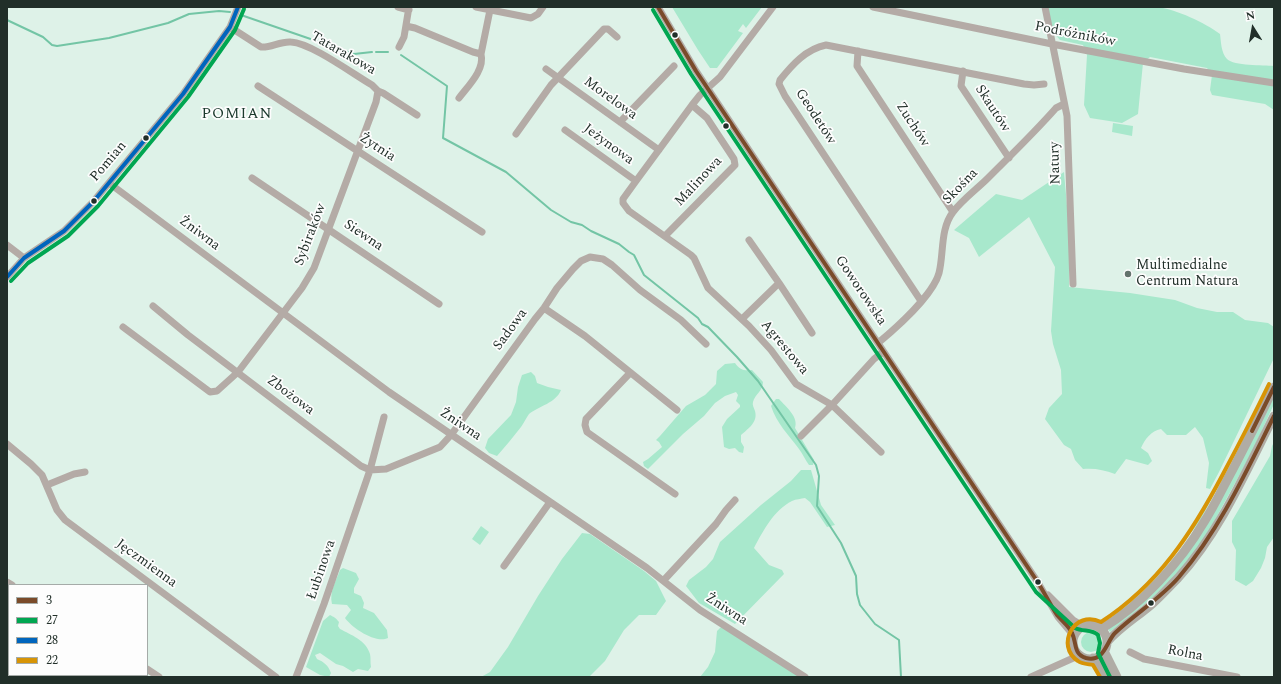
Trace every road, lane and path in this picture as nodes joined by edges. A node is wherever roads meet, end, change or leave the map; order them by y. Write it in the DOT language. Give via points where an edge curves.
graph roads {
  1 [pos="238,7"];
  2 [pos="398,7"];
  3 [pos="476,7"];
  4 [pos="543,7"];
  5 [pos="658,7"];
  6 [pos="773,7"];
  7 [pos="873,7"];
  8 [pos="1045,7"];
  9 [pos="409,8"];
  10 [pos="490,10"];
  11 [pos="406,26"];
  12 [pos="230,27"];
  13 [pos="617,38"];
  14 [pos="1052,44"];
  15 [pos="399,47"];
  16 [pos="858,51"];
  17 [pos="481,54"];
  18 [pos="674,66"];
  19 [pos="546,70"];
  20 [pos="963,71"];
  21 [pos="558,78"];
  22 [pos="1274,83"];
  23 [pos="1044,84"];
  24 [pos="258,86"];
  25 [pos="708,88"];
  26 [pos="378,92"];
  27 [pos="459,98"];
  28 [pos="1064,104"];
  29 [pos="692,105"];
  30 [pos="417,115"];
  31 [pos="620,122"];
  32 [pos="565,130"];
  33 [pos="516,134"];
  34 [pos="357,150"];
  35 [pos="659,150"];
  36 [pos="1009,158"];
  37 [pos="252,178"];
  38 [pos="636,181"];
  39 [pos="109,183"];
  40 [pos="953,212"];
  41 [pos="328,228"];
  42 [pos="482,232"];
  43 [pos="665,236"];
  44 [pos="749,240"];
  45 [pos="7,245"];
  46 [pos="24,258"];
  47 [pos="7,277"];
  48 [pos="779,284"];
  49 [pos="1074,284"];
  50 [pos="922,301"];
  51 [pos="439,304"];
  52 [pos="153,306"];
  53 [pos="544,308"];
  54 [pos="282,313"];
  55 [pos="742,319"];
  56 [pos="123,327"];
  57 [pos="812,333"];
  58 [pos="878,343"];
  59 [pos="706,344"];
  60 [pos="883,352"];
  61 [pos="238,372"];
  62 [pos="630,373"];
  63 [pos="1274,387"];
  64 [pos="832,405"];
  65 [pos="677,410"];
  66 [pos="1274,416"];
  67 [pos="384,417"];
  68 [pos="451,436"];
  69 [pos="802,436"];
  70 [pos="7,444"];
  71 [pos="881,452"];
  72 [pos="370,470"];
  73 [pos="85,472"];
  74 [pos="47,485"];
  75 [pos="675,494"];
  76 [pos="735,500"];
  77 [pos="550,502"];
  78 [pos="504,566"];
  79 [pos="664,580"];
  80 [pos="1041,589"];
  81 [pos="1083,626"];
  82 [pos="1101,629"];
  83 [pos="1074,636"];
  84 [pos="1107,642"];
  85 [pos="1104,651"];
  86 [pos="1130,652"];
  87 [pos="1080,655"];
  88 [pos="1093,658"];
  89 [pos="148,670"];
  90 [pos="159,677"];
  91 [pos="276,677"];
  92 [pos="296,677"];
  93 [pos="805,677"];
  94 [pos="1031,677"];
  95 [pos="1107,677"];
  96 [pos="1117,677"];
  97 [pos="1237,677"];
  1 -- 12 [label="street, Pomian"];
  2 -- 9 [label="street"];
  3 -- 10 [label="street"];
  4 -- 10 [label="street" via="531,18"];
  5 -- 25 [label="street, Goworowska"];
  6 -- 25 [label="street" via="720,77"];
  7 -- 14 [label="street, Podróżników"];
  8 -- 14 [label="street, Natury"];
  9 -- 11 [label="street"];
  10 -- 17 [label="street"];
  11 -- 15 [label="street"];
  11 -- 17 [label="street"];
  12 -- 26 [label="street, Tatarakowa" via="261,47 284,42 304,45 372,85"];
  12 -- 39 [label="street, Pomian" via="179,98"];
  13 -- 21 [label="street" via="607,28 604,29"];
  14 -- 22 [label="street, Podróżników"];
  14 -- 28 [label="street, Natury"];
  16 -- 20 [label="street, Geodetów"];
  16 -- 40 [label="street, Zuchów" via="857,66"];
  16 -- 50 [label="street, Geodetów" via="826,45 813,48 780,80 779,84"];
  17 -- 27 [label="street" via="479,70"];
  18 -- 31 [label="street"];
  19 -- 21 [label="street, Morelowa"];
  20 -- 23 [label="street, Geodetów" via="1034,85"];
  20 -- 36 [label="street, Skautów" via="962,86"];
  21 -- 31 [label="street, Morelowa"];
  21 -- 33 [label="street"];
  24 -- 34 [label="street, Żytnia"];
  25 -- 29 [label="street"];
  25 -- 58 [label="street, Goworowska"];
  26 -- 30 [label="street, Tatarakowa"];
  26 -- 34 [label="street, Sybiraków"];
  28 -- 36 [label="street, Skośna" via="1056,108"];
  28 -- 49 [label="street, Natury" via="1068,132"];
  29 -- 35 [label="street"];
  29 -- 43 [label="street, Malinowa" via="707,118 734,159 735,165"];
  31 -- 35 [label="street, Morelowa"];
  32 -- 38 [label="street, Jeżynowa"];
  34 -- 41 [label="street, Sybiraków"];
  34 -- 42 [label="street, Żytnia"];
  35 -- 38 [label="street"];
  36 -- 40 [label="street, Skośna"];
  37 -- 41 [label="street, Siewna"];
  38 -- 43 [label="street, Agrestowa" via="623,199 624,206"];
  39 -- 46 [label="street, Pomian" via="68,227"];
  39 -- 54 [label="street, Żniwna"];
  40 -- 50 [label="street, Skośna" via="945,229 939,272"];
  41 -- 51 [label="street, Siewna"];
  41 -- 54 [label="street, Sybiraków" via="309,278"];
  43 -- 55 [label="street, Agrestowa" via="692,257 708,288"];
  44 -- 48 [label="street"];
  45 -- 46 [label="street"];
  46 -- 47 [label="street, Pomian"];
  48 -- 55 [label="street, Agrestowa"];
  48 -- 57 [label="street"];
  50 -- 58 [label="street, Skośna"];
  52 -- 61 [label="street, Zbożowa"];
  53 -- 59 [label="street, Sadowa" via="557,288 581,261 590,257 603,259 681,320"];
  53 -- 62 [label="street" via="585,336"];
  53 -- 68 [label="street, Sadowa"];
  54 -- 61 [label="street, Sybiraków"];
  54 -- 68 [label="street, Żniwna"];
  55 -- 64 [label="street, Agrestowa" via="771,350 796,384"];
  56 -- 61 [label="street, Sybiraków" via="210,392 217,391"];
  58 -- 60 [label="street, Goworowska"];
  60 -- 64 [label="street"];
  60 -- 80 [label="street, Goworowska"];
  61 -- 72 [label="street, Zbożowa" via="361,466"];
  62 -- 65 [label="street"];
  62 -- 75 [label="street" via="586,419 587,432"];
  63 -- 82 [label="main road" via="1214,504 1193,539 1152,588"];
  64 -- 69 [label="street"];
  64 -- 71 [label="street, Agrestowa"];
  66 -- 84 [label="main road" via="1204,546 1165,591"];
  67 -- 72 [label="street"];
  68 -- 72 [label="street, Sadowa" via="440,447 386,469"];
  68 -- 77 [label="street, Żniwna"];
  70 -- 74 [label="street, Jęczmienna" via="42,475"];
  72 -- 92 [label="street, Łubinowa"];
  73 -- 74 [label="street"];
  74 -- 91 [label="street, Jęczmienna" via="57,510 65,520"];
  76 -- 79 [label="street"];
  77 -- 78 [label="street"];
  77 -- 79 [label="street, Żniwna"];
  79 -- 93 [label="street, Żniwna" via="700,610"];
  80 -- 81 [label="street, Goworowska" via="1073,620"];
  80 -- 83 [label="street, Goworowska" via="1058,617"];
  81 -- 82 [label="main road" via="1093,625"];
  81 -- 83 [label="main road"];
  82 -- 84 [label="main road" via="1105,632"];
  83 -- 87 [label="main road" via="1074,646"];
  84 -- 85 [label="main road"];
  85 -- 88 [label="main road"];
  85 -- 96 [label="main road"];
  86 -- 97 [label="street, Rolna" via="1144,659"];
  87 -- 88 [label="main road"];
  87 -- 94 [label="street"];
  88 -- 95 [label="main road"];
  89 -- 90 [label="street"];
}
